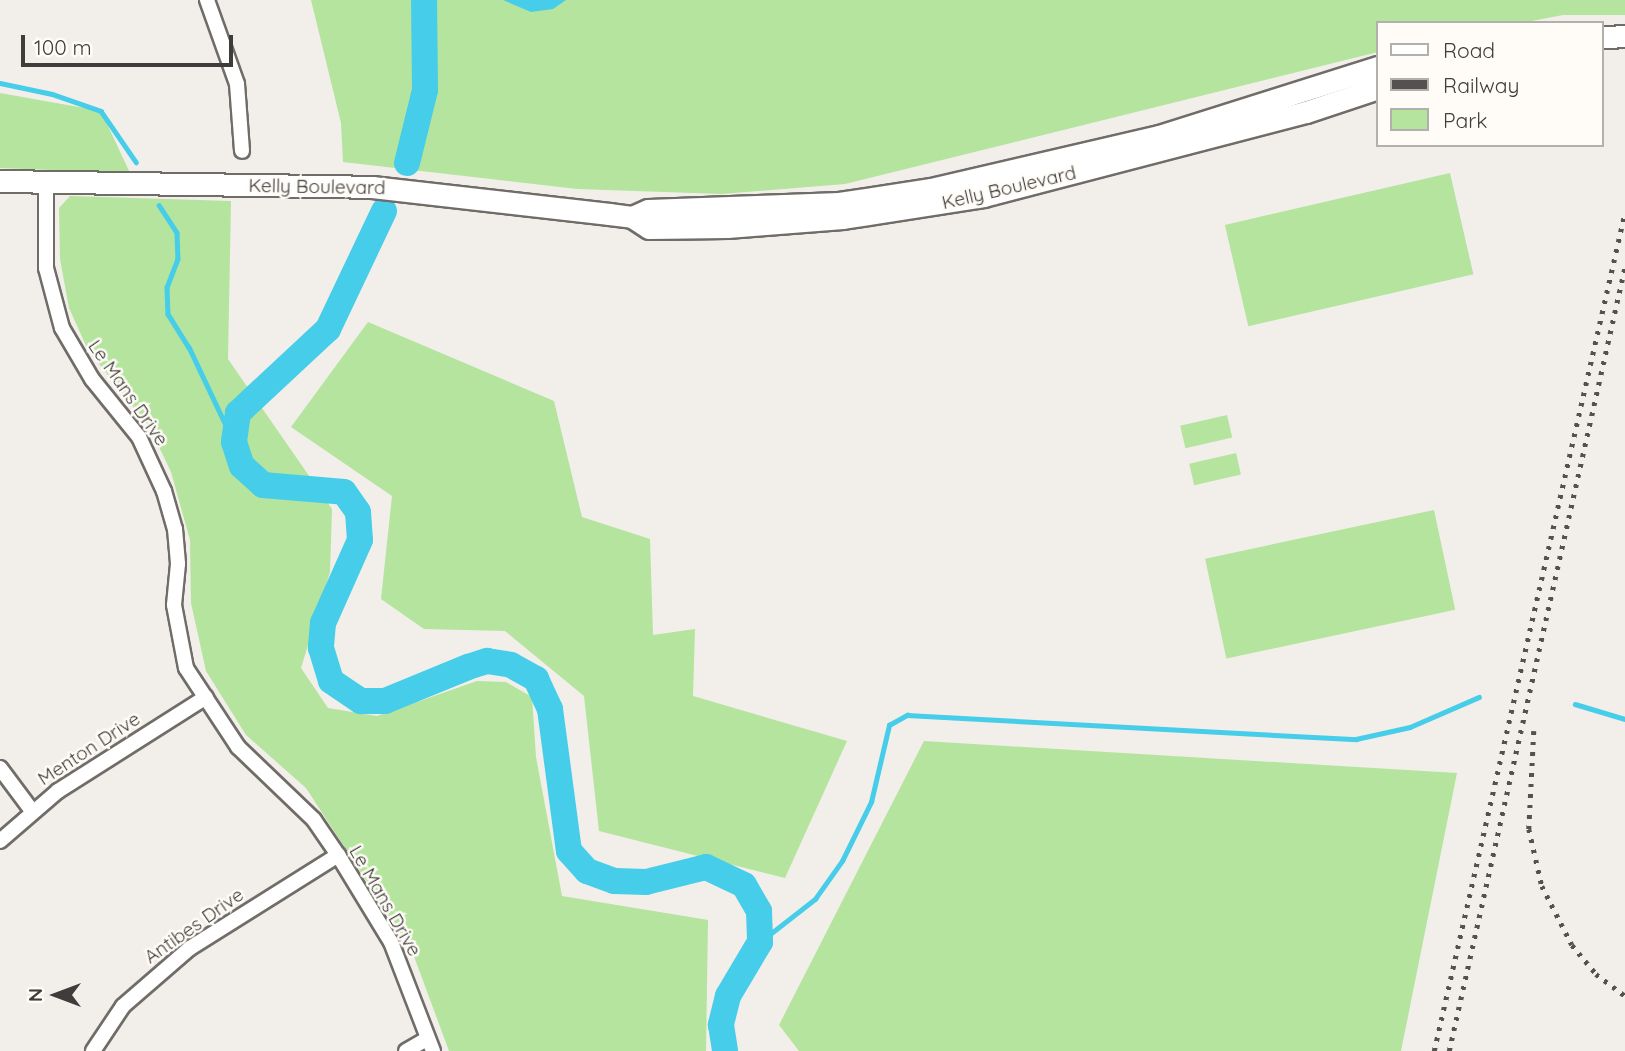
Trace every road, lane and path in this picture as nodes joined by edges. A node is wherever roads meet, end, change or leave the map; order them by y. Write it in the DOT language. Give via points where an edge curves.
graph roads {
  1 [pos="207,0"];
  2 [pos="1625,36"];
  3 [pos="1604,37"];
  4 [pos="1376,68"];
  5 [pos="1376,89"];
  6 [pos="243,151"];
  7 [pos="1076,164"];
  8 [pos="0,181"];
  9 [pos="46,182"];
  10 [pos="206,697"];
  11 [pos="0,768"];
  12 [pos="32,811"];
  13 [pos="0,841"];
  14 [pos="338,855"];
  15 [pos="430,1045"];
  16 [pos="93,1051"];
  17 [pos="406,1051"];
  1 -- 6 [label="street" via="237,84"];
  2 -- 3 [label="street"];
  4 -- 7 [label="street, Kelly Boulevard"];
  5 -- 7 [label="street, Kelly Boulevard" via="1306,112"];
  7 -- 9 [label="street, Kelly Boulevard" via="839,203 648,210 632,217 372,187"];
  8 -- 9 [label="street, Kelly Boulevard"];
  9 -- 10 [label="street, Le Mans Drive" via="46,268 54,305 74,353 152,460 175,529 178,641 187,667"];
  10 -- 12 [label="street, Menton Drive"];
  10 -- 14 [label="street, Le Mans Drive" via="239,747 314,820"];
  11 -- 12 [label="street"];
  12 -- 13 [label="street, Menton Drive"];
  14 -- 15 [label="street, Le Mans Drive" via="391,942"];
  14 -- 16 [label="street, Antibes Drive" via="190,948 123,1006"];
  15 -- 17 [label="street"];
}
